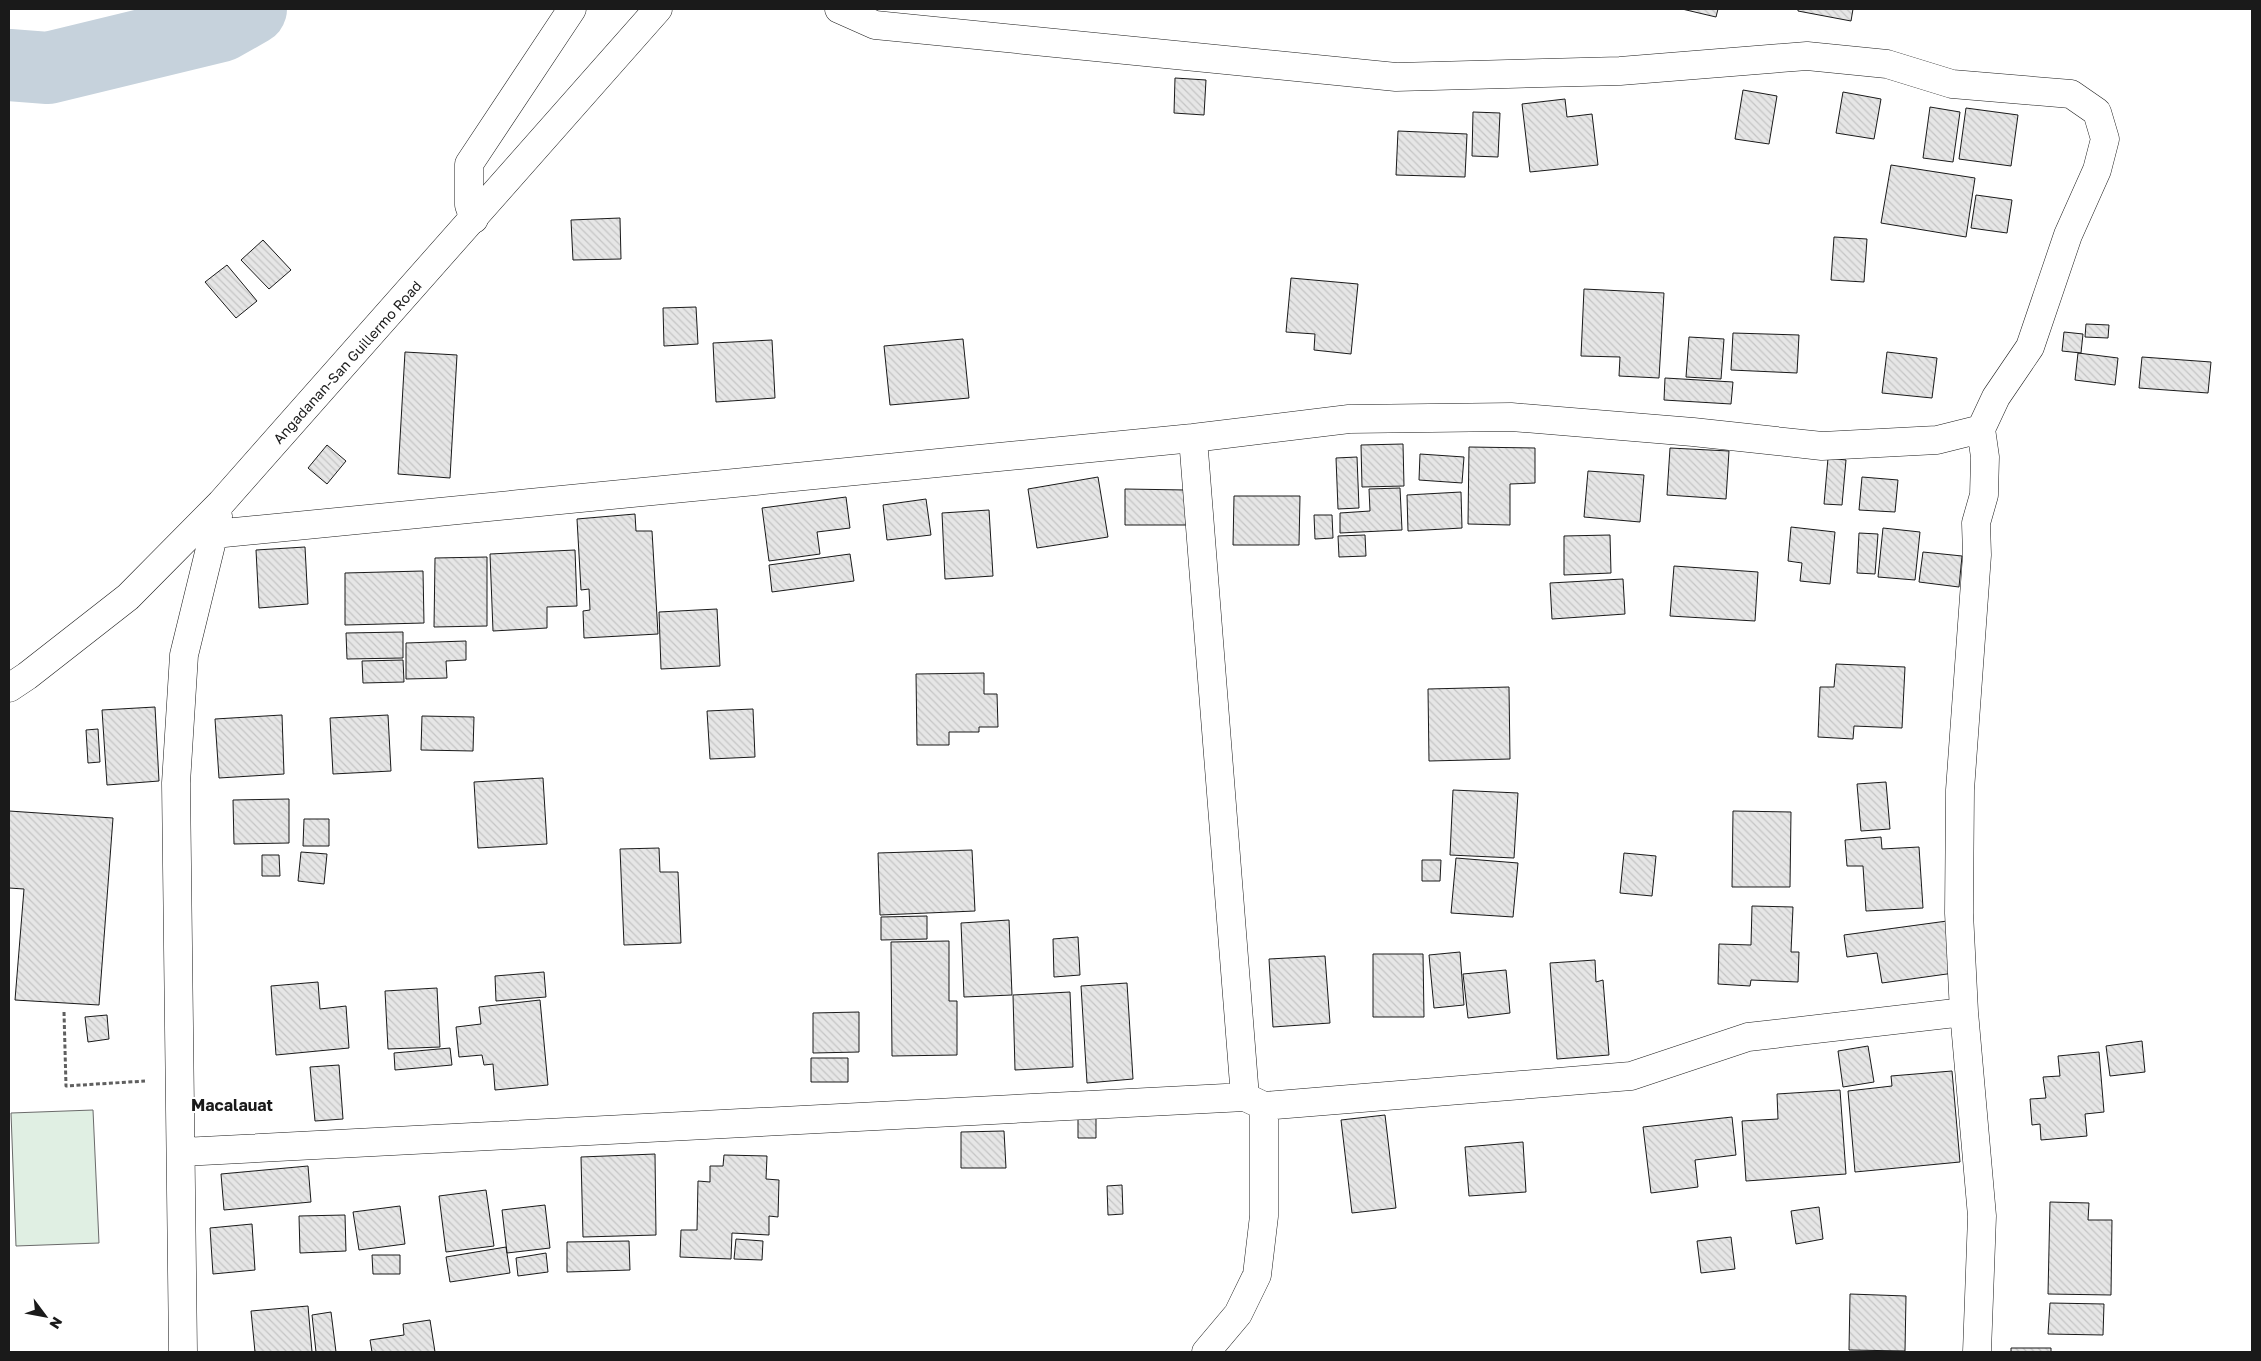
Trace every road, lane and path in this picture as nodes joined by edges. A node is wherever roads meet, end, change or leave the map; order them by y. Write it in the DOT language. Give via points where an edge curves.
graph roads {
  1 [pos="572,9"];
  2 [pos="658,9"];
  3 [pos="839,9"];
  4 [pos="474,219"];
  5 [pos="1981,429"];
  6 [pos="1193,438"];
  7 [pos="221,504"];
  8 [pos="214,534"];
  9 [pos="9,688"];
  10 [pos="64,1012"];
  11 [pos="1964,1012"];
  12 [pos="181,1079"];
  13 [pos="1255,1102"];
  14 [pos="182,1152"];
  15 [pos="183,1352"];
  16 [pos="1206,1352"];
  17 [pos="1977,1352"];
  1 -- 4 [label="street" via="469,164 469,205"];
  2 -- 4 [label="street, Angadanan-San Guillermo Road"];
  3 -- 5 [label="street" via="875,25 1396,77 1620,71 1807,56 1887,64 1952,84 2071,94 2097,112 2105,139 2097,170 2068,235 2030,348 1993,403"];
  4 -- 7 [label="street, Angadanan-San Guillermo Road"];
  5 -- 6 [label="street" via="1937,440 1822,446 1511,417 1349,420"];
  5 -- 11 [label="street" via="1985,457 1984,495 1976,523 1978,555 1960,790"];
  6 -- 8 [label="street"];
  6 -- 13 [label="street"];
  7 -- 8 [label="street"];
  7 -- 9 [label="street, Angadanan-San Guillermo Road" via="128,597"];
  8 -- 12 [label="street" via="184,655 176,783"];
  10 -- 12 [label="path" via="66,1086"];
  11 -- 13 [label="street" via="1748,1037 1631,1076"];
  11 -- 17 [label="street" via="1982,1216"];
  12 -- 14 [label="street"];
  13 -- 14 [label="street"];
  13 -- 16 [label="street" via="1264,1216 1257,1275 1238,1314"];
  14 -- 15 [label="street"];
}
